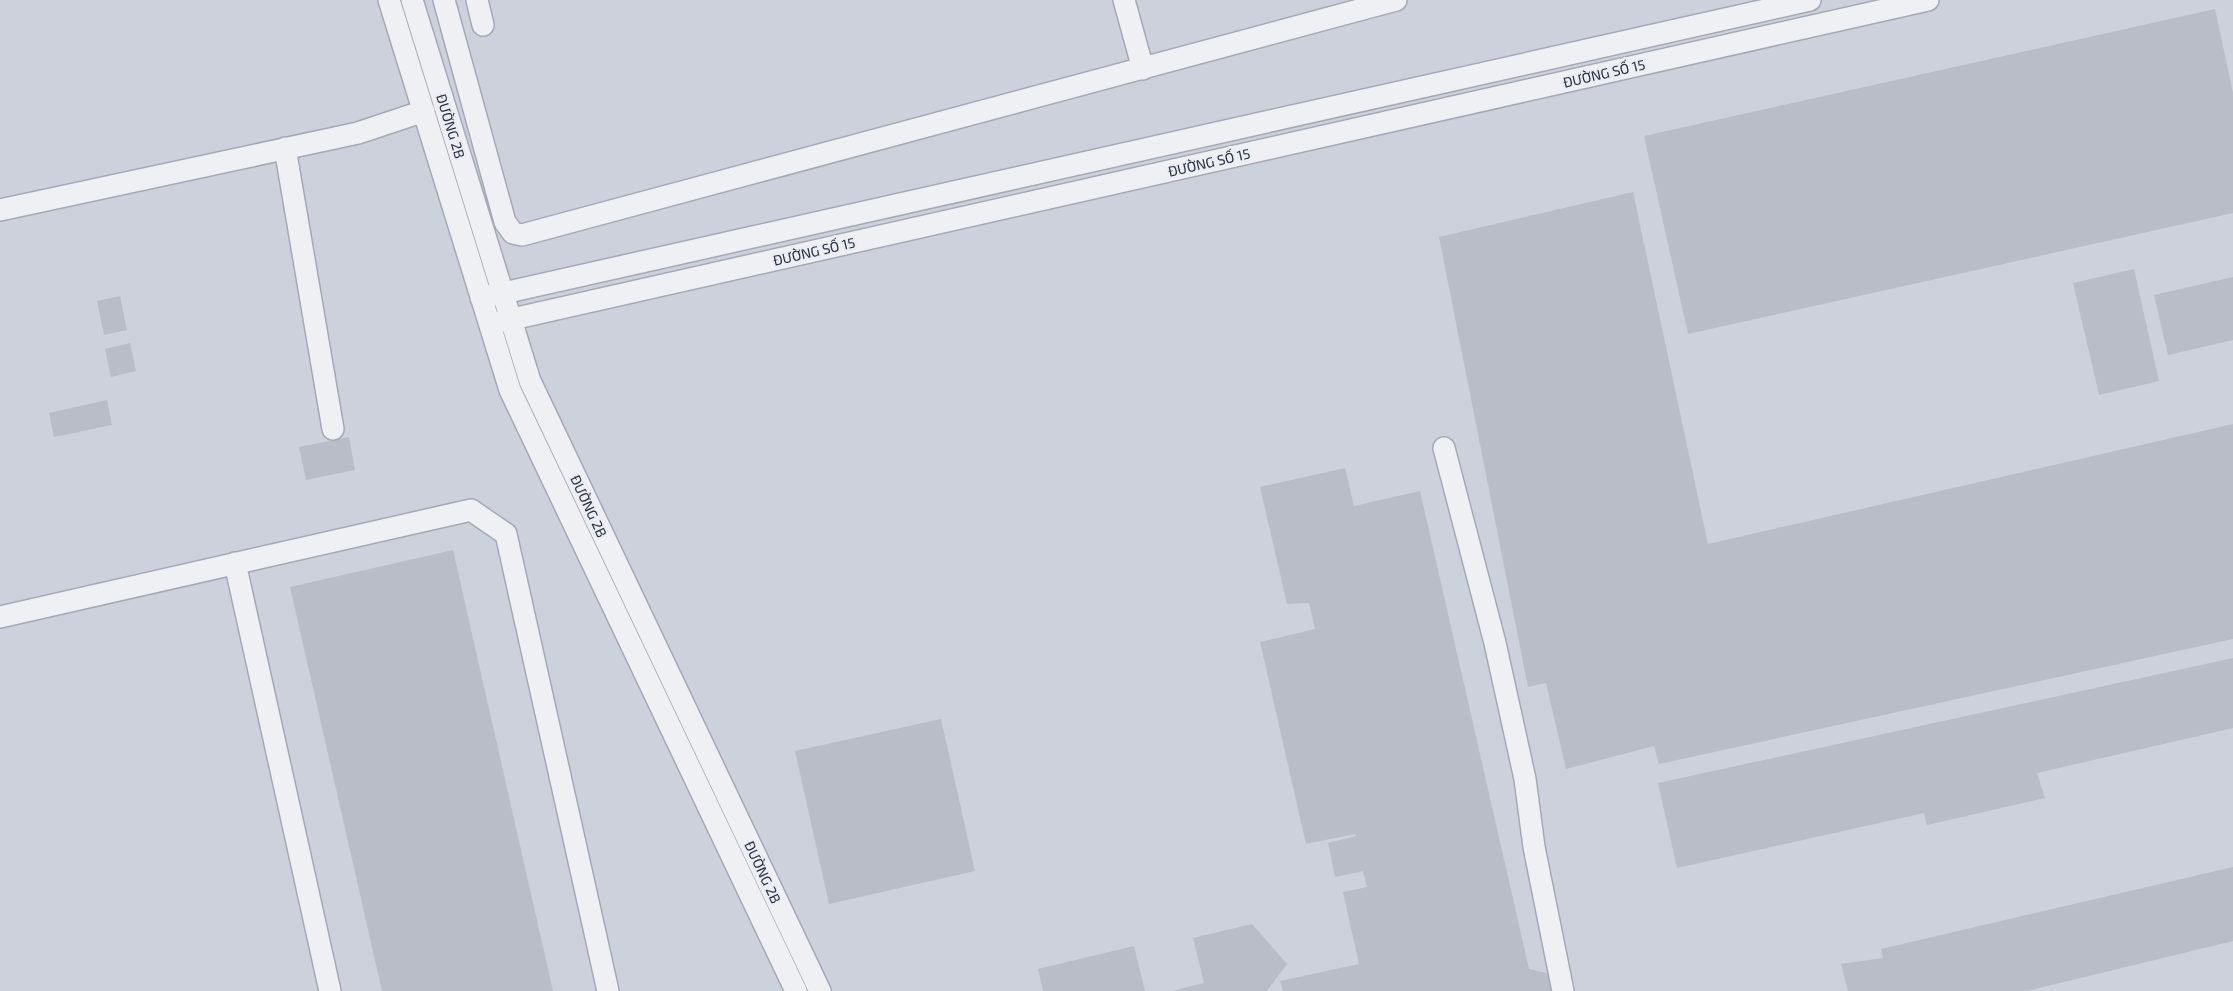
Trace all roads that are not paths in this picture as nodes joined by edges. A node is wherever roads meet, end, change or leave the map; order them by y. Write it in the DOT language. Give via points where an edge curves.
graph roads {
  1 [pos="389,0"];
  2 [pos="412,0"];
  3 [pos="444,0"];
  4 [pos="477,0"];
  5 [pos="1124,0"];
  6 [pos="1396,0"];
  7 [pos="1810,0"];
  8 [pos="1928,0"];
  9 [pos="483,25"];
  10 [pos="1143,69"];
  11 [pos="424,111"];
  12 [pos="285,148"];
  13 [pos="0,210"];
  14 [pos="503,293"];
  15 [pos="481,298"];
  16 [pos="511,319"];
  17 [pos="490,324"];
  18 [pos="333,429"];
  19 [pos="1444,448"];
  20 [pos="235,564"];
  21 [pos="0,617"];
  22 [pos="330,991"];
  23 [pos="608,991"];
  24 [pos="796,991"];
  25 [pos="820,991"];
  26 [pos="1563,991"];
  1 -- 11 [label="street, ĐƯỜNG 2B"];
  2 -- 14 [label="street, ĐƯỜNG 2B"];
  3 -- 10 [label="street" via="505,222 513,233 522,236"];
  4 -- 9 [label="street"];
  5 -- 10 [label="street"];
  6 -- 10 [label="street"];
  7 -- 14 [label="street, ĐƯỜNG SỐ 15"];
  8 -- 16 [label="street, ĐƯỜNG SỐ 15"];
  11 -- 12 [label="street" via="358,132"];
  11 -- 15 [label="street, ĐƯỜNG 2B"];
  12 -- 13 [label="street"];
  12 -- 18 [label="street"];
  14 -- 15 [label="street, ĐƯỜNG SỐ 15"];
  14 -- 16 [label="street, ĐƯỜNG 2B"];
  15 -- 17 [label="street, ĐƯỜNG 2B"];
  16 -- 17 [label="street, ĐƯỜNG SỐ 15"];
  16 -- 25 [label="street, ĐƯỜNG 2B" via="530,381"];
  17 -- 24 [label="street, ĐƯỜNG 2B" via="510,390"];
  19 -- 26 [label="street" via="1496,643"];
  20 -- 21 [label="street"];
  20 -- 22 [label="street"];
  20 -- 23 [label="street" via="471,510 506,534"];
}
